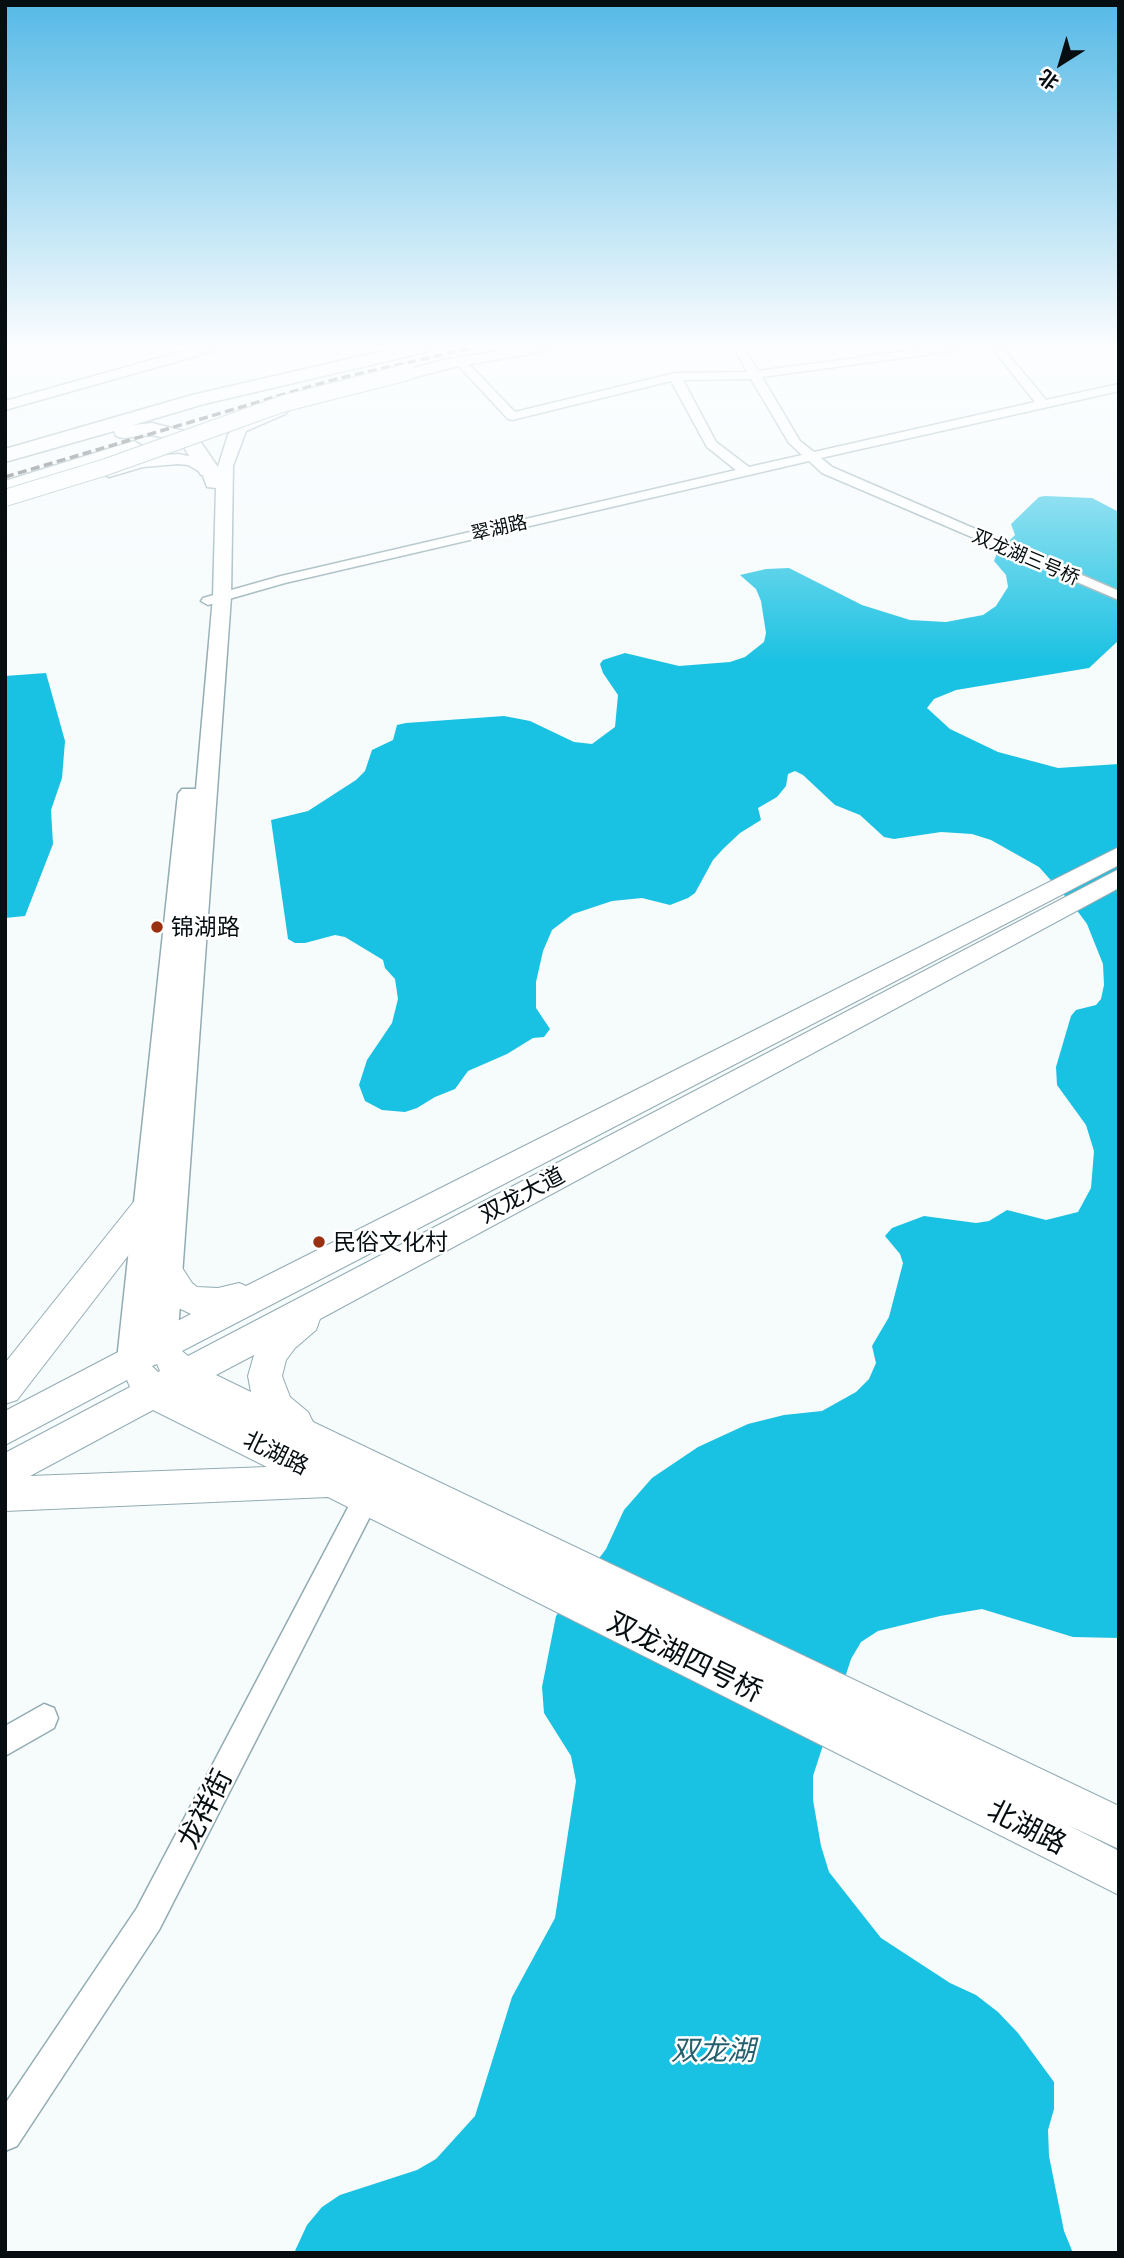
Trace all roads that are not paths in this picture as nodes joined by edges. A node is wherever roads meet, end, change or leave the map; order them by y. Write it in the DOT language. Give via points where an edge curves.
graph roads {
  1 [pos="48,453"];
  2 [pos="111,453"];
  3 [pos="144,453"];
  4 [pos="202,453"];
  5 [pos="215,453"];
  6 [pos="225,453"];
  7 [pos="723,453"];
  8 [pos="805,453"];
  9 [pos="830,453"];
  10 [pos="810,458"];
  11 [pos="5,465"];
  12 [pos="217,468"];
  13 [pos="747,472"];
  14 [pos="5,486"];
  15 [pos="5,498"];
  16 [pos="5,505"];
  17 [pos="1119,596"];
  18 [pos="215,599"];
  19 [pos="1119,855"];
  20 [pos="1119,877"];
  21 [pos="1031,913"];
  22 [pos="147,1208"];
  23 [pos="168,1272"];
  24 [pos="276,1286"];
  25 [pos="335,1294"];
  26 [pos="147,1352"];
  27 [pos="181,1375"];
  28 [pos="5,1389"];
  29 [pos="151,1392"];
  30 [pos="5,1429"];
  31 [pos="309,1435"];
  32 [pos="5,1471"];
  33 [pos="332,1480"];
  34 [pos="374,1484"];
  35 [pos="5,1494"];
  36 [pos="441,1518"];
  37 [pos="44,1718"];
  38 [pos="5,1742"];
  39 [pos="943,1762"];
  40 [pos="1119,1828"];
  41 [pos="1119,1874"];
  42 [pos="5,2134"];
  1 -- 11 [label="highway"];
  2 -- 14 [label="street"];
  3 -- 15 [label="street, bridge"];
  4 -- 12 [label="highway"];
  5 -- 12 [label="highway"];
  6 -- 12 [label="street"];
  7 -- 13 [label="street"];
  8 -- 10 [label="street, 双龙湖三号桥"];
  9 -- 10 [label="street, 翠湖路"];
  10 -- 13 [label="street, 翠湖路"];
  10 -- 17 [label="street, 双龙湖三号桥" via="827,470"];
  12 -- 16 [label="street" via="161,459"];
  12 -- 18 [label="street" via="213,477"];
  13 -- 18 [label="street, 翠湖路"];
  18 -- 22 [label="street"];
  18 -- 23 [label="street"];
  19 -- 21 [label="main road"];
  20 -- 21 [label="main road"];
  21 -- 24 [label="main road, 双龙大道"];
  21 -- 25 [label="main road, 双龙大道"];
  22 -- 26 [label="street"];
  22 -- 28 [label="main road"];
  23 -- 24 [label="main road" via="180,1293 205,1302 218,1303"];
  23 -- 26 [label="street"];
  24 -- 26 [label="main road, 双龙大道"];
  25 -- 27 [label="main road, 双龙大道"];
  25 -- 31 [label="main road" via="283,1338 271,1355 265,1376 278,1408"];
  26 -- 27 [label="main road"];
  26 -- 29 [label="main road"];
  26 -- 30 [label="main road, 双龙大道"];
  27 -- 29 [label="main road, 双龙大道"];
  27 -- 31 [label="main road, 北湖路"];
  29 -- 32 [label="main road, 双龙大道"];
  29 -- 33 [label="main road, 北湖路"];
  31 -- 34 [label="main road, 北湖路"];
  33 -- 34 [label="main road, 北湖路"];
  33 -- 35 [label="main road"];
  34 -- 36 [label="main road, 北湖路"];
  34 -- 42 [label="street, 龙祥街" via="148,1919"];
  36 -- 39 [label="main road, 双龙湖四号桥"];
  37 -- 38 [label="street"];
  39 -- 40 [label="main road, 北湖路"];
  39 -- 41 [label="main road, 北湖路"];
}
